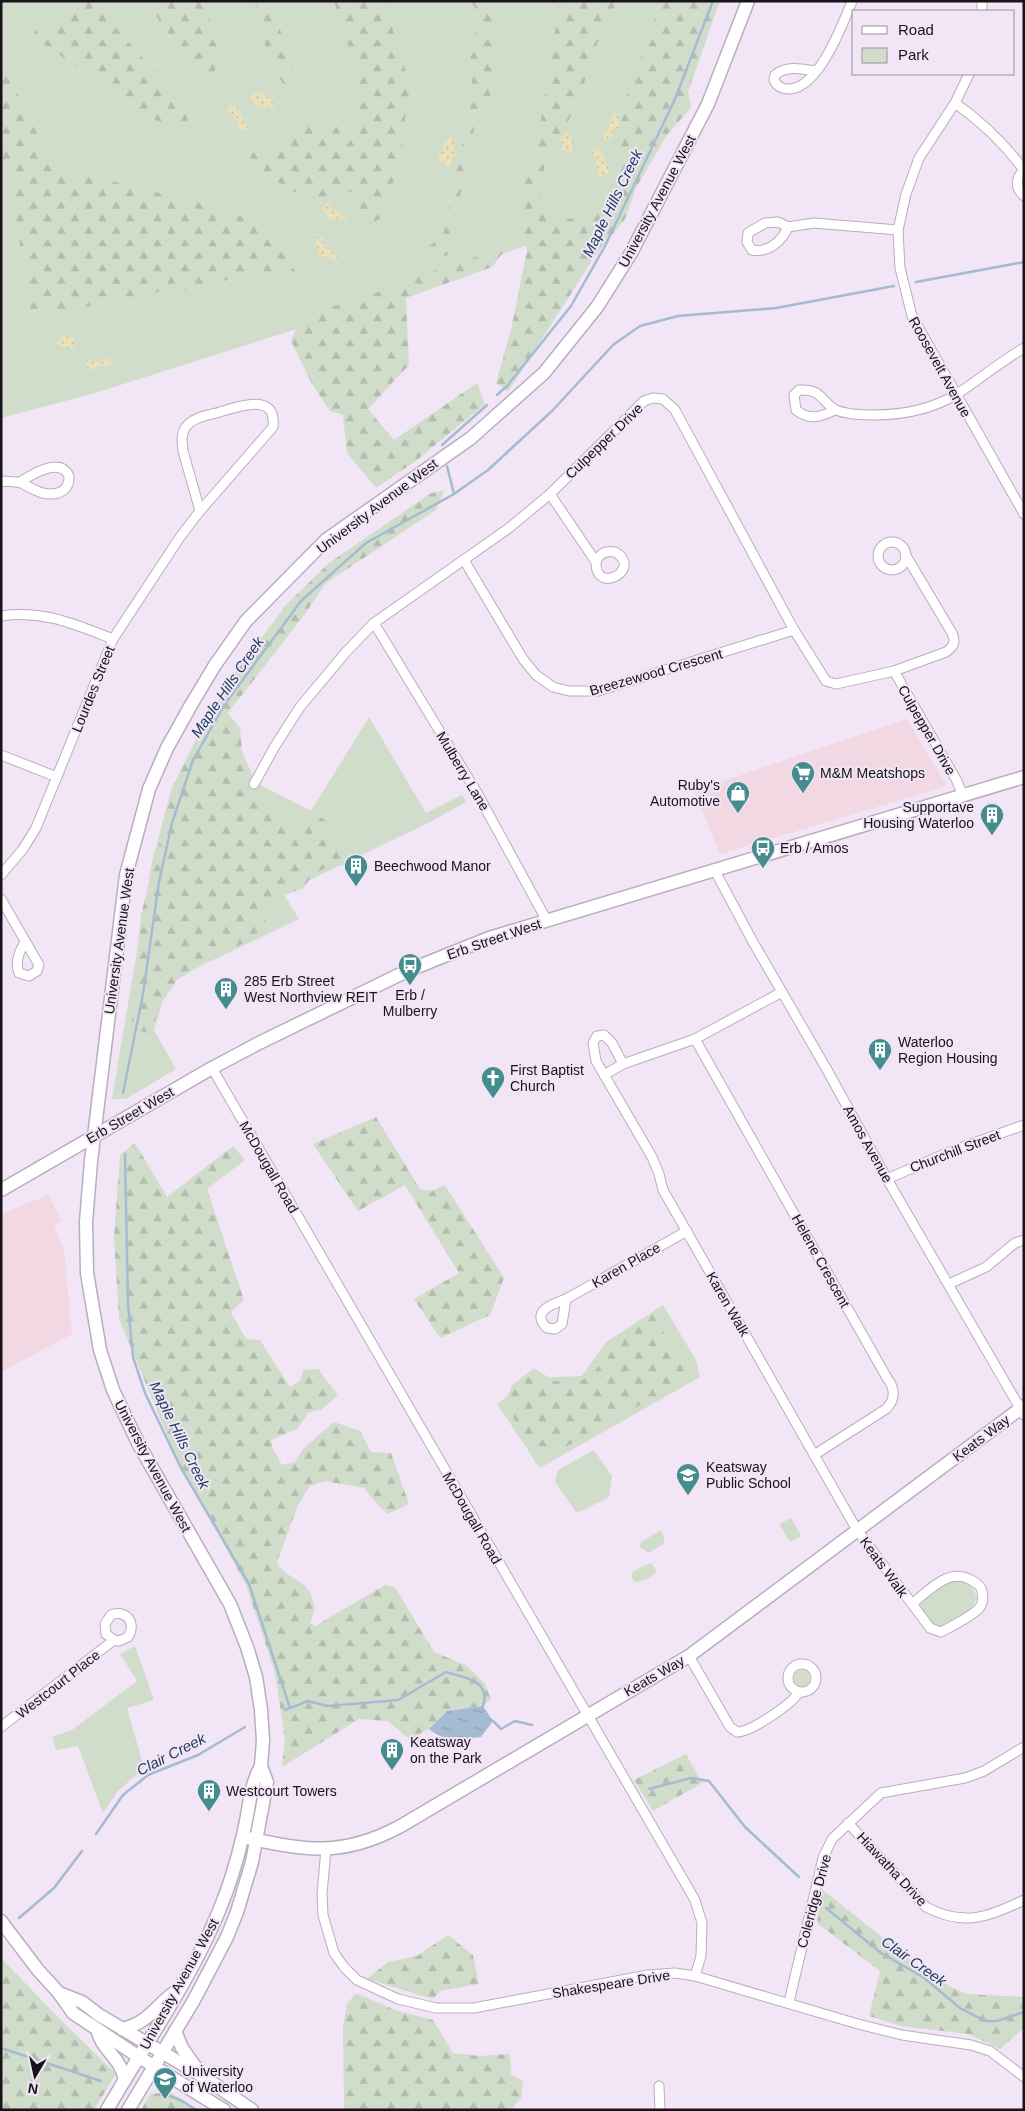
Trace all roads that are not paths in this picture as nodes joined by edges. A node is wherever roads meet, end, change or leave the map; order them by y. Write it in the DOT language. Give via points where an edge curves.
graph roads {
  1 [pos="748,1"];
  2 [pos="852,1"];
  3 [pos="815,71"];
  4 [pos="969,75"];
  5 [pos="955,103"];
  6 [pos="1024,170"];
  7 [pos="1024,196"];
  8 [pos="788,226"];
  9 [pos="898,230"];
  10 [pos="1024,348"];
  11 [pos="955,395"];
  12 [pos="835,410"];
  13 [pos="1,482"];
  14 [pos="20,482"];
  15 [pos="550,494"];
  16 [pos="200,511"];
  17 [pos="1024,514"];
  18 [pos="905,554"];
  19 [pos="464,560"];
  20 [pos="596,562"];
  21 [pos="1,616"];
  22 [pos="374,623"];
  23 [pos="794,630"];
  24 [pos="113,638"];
  25 [pos="894,671"];
  26 [pos="1,755"];
  27 [pos="57,777"];
  28 [pos="1024,778"];
  29 [pos="254,784"];
  30 [pos="963,796"];
  31 [pos="715,870"];
  32 [pos="1,875"];
  33 [pos="1,899"];
  34 [pos="547,921"];
  35 [pos="25,942"];
  36 [pos="782,992"];
  37 [pos="695,1039"];
  38 [pos="622,1064"];
  39 [pos="212,1068"];
  40 [pos="604,1075"];
  41 [pos="1024,1125"];
  42 [pos="94,1136"];
  43 [pos="886,1179"];
  44 [pos="1,1190"];
  45 [pos="687,1231"];
  46 [pos="1024,1240"];
  47 [pos="949,1284"];
  48 [pos="566,1299"];
  49 [pos="1023,1410"];
  50 [pos="814,1455"];
  51 [pos="857,1530"];
  52 [pos="912,1604"];
  53 [pos="114,1640"];
  54 [pos="689,1656"];
  55 [pos="799,1692"];
  56 [pos="586,1716"];
  57 [pos="1,1728"];
  58 [pos="1024,1747"];
  59 [pos="261,1766"];
  60 [pos="848,1823"];
  61 [pos="243,1837"];
  62 [pos="257,1840"];
  63 [pos="326,1849"];
  64 [pos="1024,1900"];
  65 [pos="1,1921"];
  66 [pos="695,1976"];
  67 [pos="179,1990"];
  68 [pos="59,1993"];
  69 [pos="789,2002"];
  70 [pos="97,2029"];
  71 [pos="122,2029"];
  72 [pos="175,2031"];
  73 [pos="147,2045"];
  74 [pos="162,2053"];
  75 [pos="138,2057"];
  76 [pos="153,2067"];
  77 [pos="204,2077"];
  78 [pos="1024,2077"];
  79 [pos="125,2080"];
  80 [pos="659,2086"];
  81 [pos="108,2110"];
  82 [pos="128,2110"];
  83 [pos="224,2110"];
  84 [pos="252,2110"];
  85 [pos="660,2110"];
  1 -- 42 [label="main road, University Avenue West" via="708,104 631,253 597,307 544,373 471,438 326,540 246,621 191,705 149,789 126,875"];
  2 -- 3 [label="street" via="825,58"];
  4 -- 5 [label="street, Roosevelt Avenue"];
  5 -- 6 [label="street" via="980,120 1008,148"];
  5 -- 9 [label="street, Roosevelt Avenue" via="919,158"];
  6 -- 7 [label="street" via="1017,184"];
  8 -- 9 [label="street" via="814,223"];
  9 -- 11 [label="street, Roosevelt Avenue" via="900,268 912,316"];
  10 -- 11 [label="street"];
  11 -- 12 [label="street" via="913,412 887,415"];
  11 -- 17 [label="street, Roosevelt Avenue"];
  13 -- 14 [label="street"];
  14 -- 14 [label="street" via="36,491 52,494 65,490 69,476 64,470 47,468"];
  15 -- 19 [label="street, Culpepper Drive"];
  15 -- 20 [label="street"];
  15 -- 23 [label="street, Culpepper Drive" via="644,401 663,399 675,410"];
  16 -- 16 [label="street, Lourdes Street" via="272,427 274,418 265,406 247,404 198,418 184,428 183,450"];
  16 -- 24 [label="street, Lourdes Street"];
  18 -- 25 [label="street" via="955,640 946,652"];
  19 -- 22 [label="street, Culpepper Drive"];
  19 -- 23 [label="street, Breezewood Crescent" via="523,659 542,681 569,691 598,691"];
  21 -- 24 [label="street" via="38,615 62,619"];
  22 -- 29 [label="street, Culpepper Drive" via="300,707"];
  22 -- 34 [label="street, Mulberry Lane" via="476,791"];
  23 -- 25 [label="street, Culpepper Drive" via="826,682 836,684"];
  24 -- 27 [label="street, Lourdes Street"];
  25 -- 30 [label="street, Culpepper Drive"];
  26 -- 27 [label="street"];
  27 -- 32 [label="street, Lourdes Street" via="36,828"];
  28 -- 30 [label="main road, Erb Street West"];
  30 -- 31 [label="main road, Erb Street West"];
  31 -- 34 [label="main road, Erb Street West"];
  31 -- 36 [label="street, Amos Avenue"];
  33 -- 35 [label="street"];
  34 -- 39 [label="main road, Erb Street West" via="480,941 407,971"];
  36 -- 37 [label="street"];
  36 -- 43 [label="street, Amos Avenue"];
  37 -- 38 [label="street"];
  37 -- 50 [label="street, Helene Crescent" via="893,1385 893,1398 886,1409"];
  38 -- 40 [label="street"];
  38 -- 40 [label="street, Karen Walk" via="608,1038 597,1036 593,1043 594,1053"];
  39 -- 42 [label="main road, Erb Street West"];
  39 -- 56 [label="street, McDougall Road"];
  40 -- 45 [label="street, Karen Walk" via="652,1158 663,1190"];
  41 -- 43 [label="street, Churchill Street"];
  42 -- 44 [label="main road, Erb Street West"];
  42 -- 59 [label="main road, University Avenue West" via="86,1222 87,1273 100,1350 113,1390 139,1445 230,1604 247,1647 261,1710"];
  43 -- 47 [label="street, Amos Avenue"];
  45 -- 48 [label="street, Karen Place"];
  45 -- 50 [label="street, Karen Walk"];
  46 -- 47 [label="street" via="1015,1243 986,1266"];
  47 -- 49 [label="street, Amos Avenue"];
  49 -- 51 [label="main road, Keats Way"];
  50 -- 51 [label="street, Karen Walk"];
  51 -- 52 [label="street, Keats Walk"];
  51 -- 54 [label="main road, Keats Way"];
  52 -- 52 [label="street, Keats Walk" via="930,1628 938,1632 977,1610 982,1595 977,1583 956,1575 939,1583"];
  53 -- 57 [label="street, Westcourt Place"];
  54 -- 55 [label="street" via="736,1732 746,1731 788,1704"];
  54 -- 56 [label="main road, Keats Way"];
  56 -- 63 [label="main road, Keats Way" via="393,1830 353,1846"];
  56 -- 66 [label="street, McDougall Road" via="695,1900 702,1923 701,1956"];
  58 -- 60 [label="street, Coleridge Drive" via="965,1778 881,1793"];
  59 -- 61 [label="main road, University Avenue West" via="254,1779"];
  59 -- 62 [label="main road, University Avenue West" via="267,1782"];
  60 -- 64 [label="street, Hiawatha Drive" via="926,1907 937,1913 978,1918 994,1915"];
  60 -- 69 [label="street, Coleridge Drive" via="832,1839 823,1858"];
  61 -- 62 [label="main road, Keats Way"];
  61 -- 67 [label="main road, University Avenue West" via="219,1912"];
  62 -- 63 [label="main road, Keats Way"];
  62 -- 72 [label="main road, University Avenue West" via="246,1883 226,1937"];
  63 -- 66 [label="street, Shakespeare Drive" via="323,1915 334,1952 357,1980 398,1999 436,2008 474,2008 648,1974"];
  65 -- 68 [label="main road"];
  66 -- 69 [label="street, Shakespeare Drive"];
  67 -- 71 [label="main road" via="143,2022"];
  67 -- 73 [label="main road, University Avenue West"];
  68 -- 70 [label="main road" via="73,2013"];
  68 -- 71 [label="main road" via="82,2002"];
  69 -- 78 [label="street, Shakespeare Drive" via="902,2036 971,2045 990,2051"];
  70 -- 75 [label="main road"];
  70 -- 79 [label="main road" via="100,2041 117,2060"];
  71 -- 73 [label="main road"];
  72 -- 74 [label="main road, University Avenue West"];
  72 -- 77 [label="main road" via="182,2048"];
  73 -- 74 [label="main road"];
  73 -- 75 [label="main road, University Avenue West"];
  74 -- 76 [label="main road, University Avenue West"];
  74 -- 77 [label="main road"];
  75 -- 76 [label="main road"];
  75 -- 79 [label="main road, University Avenue West"];
  76 -- 82 [label="main road, University Avenue West"];
  76 -- 83 [label="main road"];
  77 -- 84 [label="main road"];
  79 -- 81 [label="main road, University Avenue West"];
  80 -- 85 [label="street"];
}
